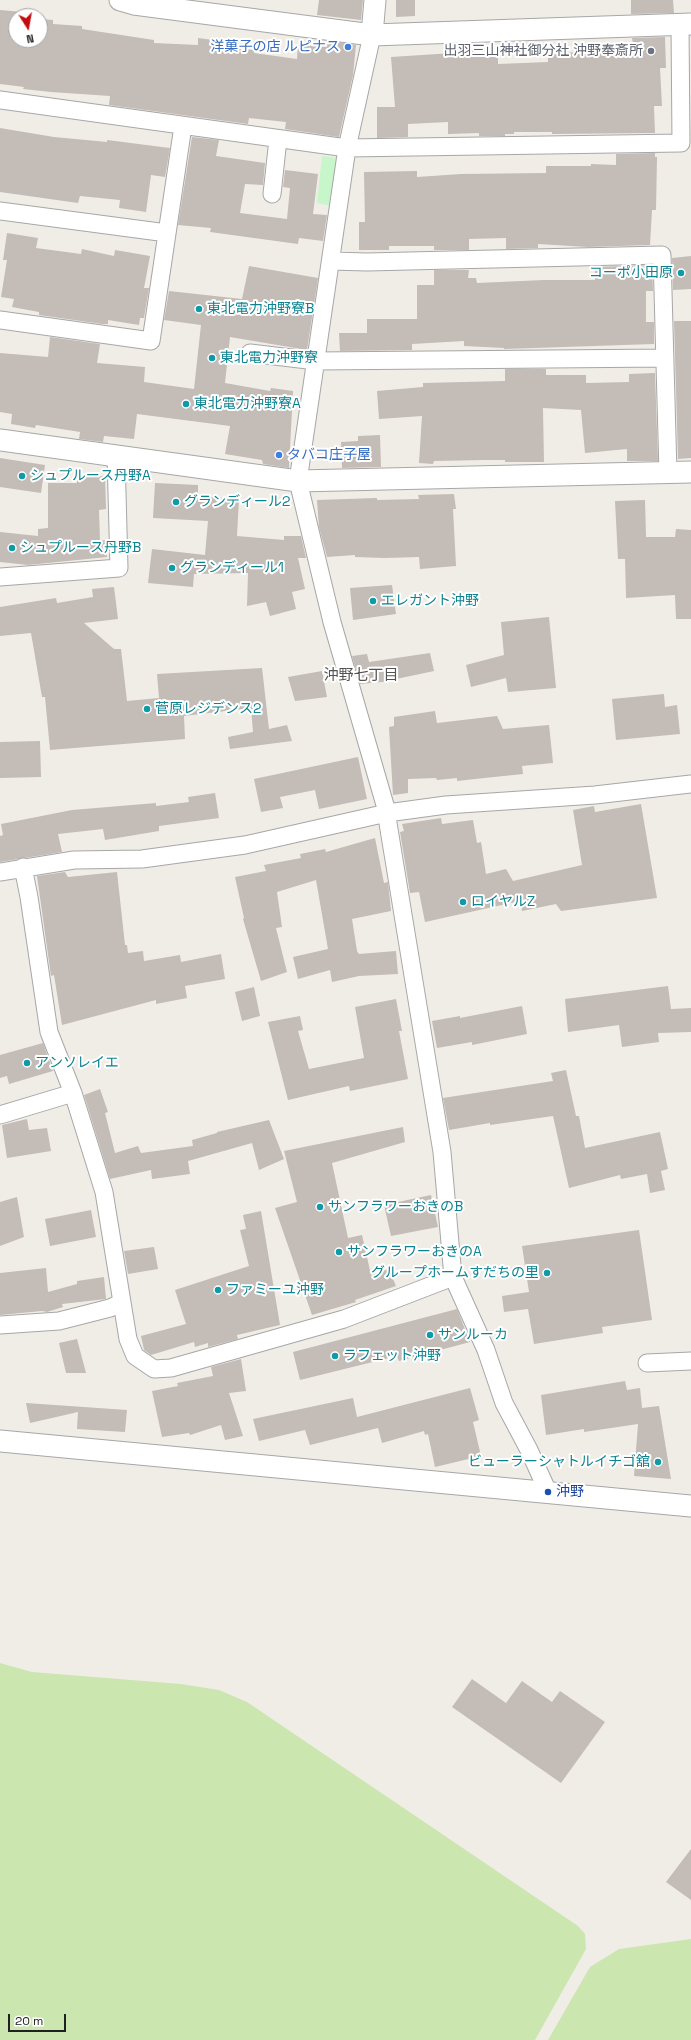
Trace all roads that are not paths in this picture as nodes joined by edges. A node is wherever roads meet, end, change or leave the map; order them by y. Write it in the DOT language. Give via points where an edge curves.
graph roads {
  1 [pos="375,0"];
  2 [pos="130,1"];
  3 [pos="686,25"];
  4 [pos="372,35"];
  5 [pos="0,100"];
  6 [pos="183,126"];
  7 [pos="278,139"];
  8 [pos="347,148"];
  9 [pos="272,194"];
  10 [pos="0,211"];
  11 [pos="167,233"];
  12 [pos="331,261"];
  13 [pos="0,320"];
  14 [pos="250,353"];
  15 [pos="665,358"];
  16 [pos="316,361"];
  17 [pos="0,440"];
  18 [pos="116,455"];
  19 [pos="691,472"];
  20 [pos="668,473"];
  21 [pos="298,480"];
  22 [pos="0,577"];
  23 [pos="691,784"];
  24 [pos="387,813"];
  25 [pos="23,867"];
  26 [pos="0,872"];
  27 [pos="73,1093"];
  28 [pos="0,1115"];
  29 [pos="453,1276"];
  30 [pos="121,1303"];
  31 [pos="0,1325"];
  32 [pos="691,1361"];
  33 [pos="647,1363"];
  34 [pos="0,1441"];
  35 [pos="548,1492"];
  36 [pos="691,1506"];
  1 -- 4 [label="street"];
  2 -- 4 [label="street"];
  3 -- 4 [label="street"];
  3 -- 8 [label="street" via="681,143"];
  4 -- 8 [label="street"];
  5 -- 6 [label="street"];
  6 -- 7 [label="street"];
  6 -- 11 [label="street"];
  7 -- 8 [label="street"];
  7 -- 9 [label="street"];
  8 -- 12 [label="street"];
  10 -- 11 [label="street"];
  11 -- 13 [label="street" via="151,341"];
  12 -- 15 [label="street" via="662,255"];
  12 -- 16 [label="street"];
  14 -- 16 [label="street"];
  15 -- 16 [label="street"];
  15 -- 20 [label="street"];
  16 -- 21 [label="street"];
  17 -- 18 [label="street"];
  18 -- 21 [label="street"];
  18 -- 22 [label="street" via="119,568"];
  19 -- 20 [label="street"];
  20 -- 21 [label="street"];
  21 -- 24 [label="street" via="332,622"];
  23 -- 24 [label="street" via="595,795 446,805"];
  24 -- 25 [label="street" via="245,845 142,859 74,860"];
  24 -- 29 [label="street" via="442,1152"];
  25 -- 26 [label="street"];
  25 -- 27 [label="street" via="48,1032"];
  27 -- 28 [label="street"];
  27 -- 30 [label="street" via="104,1192"];
  29 -- 30 [label="street" via="344,1319 171,1368 154,1369 135,1356 128,1338"];
  29 -- 35 [label="street" via="486,1350 504,1403"];
  30 -- 31 [label="street" via="59,1321"];
  32 -- 33 [label="street"];
  34 -- 35 [label="street"];
  35 -- 36 [label="street"];
}
